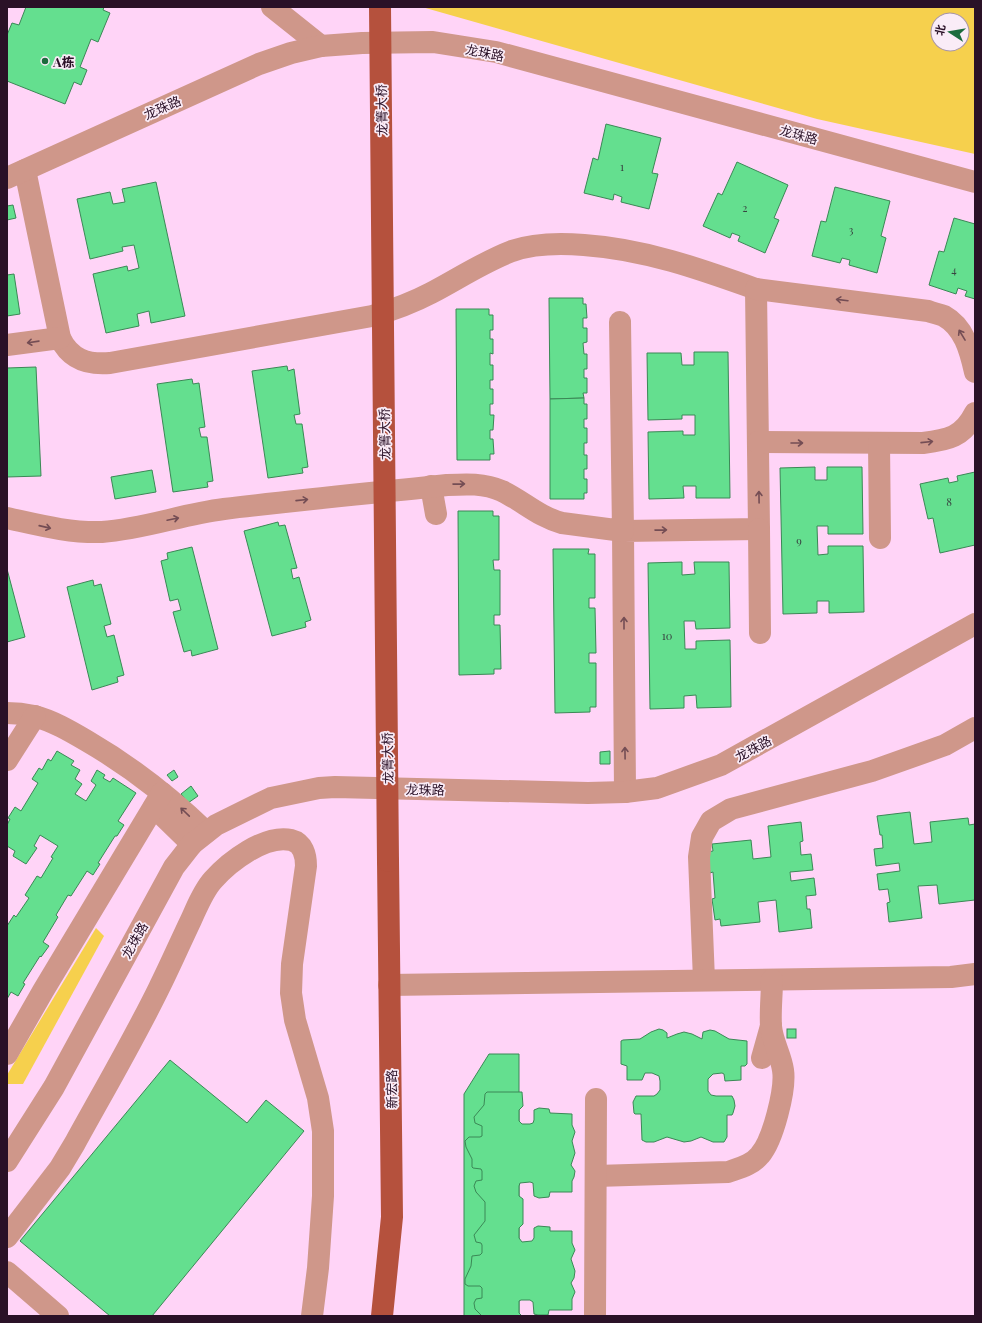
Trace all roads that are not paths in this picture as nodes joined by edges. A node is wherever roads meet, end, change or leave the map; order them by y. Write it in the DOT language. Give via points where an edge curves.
graph roads {
  1 [pos="272,7"];
  2 [pos="380,7"];
  3 [pos="320,46"];
  4 [pos="16,174"];
  5 [pos="975,182"];
  6 [pos="756,289"];
  7 [pos="620,322"];
  8 [pos="60,338"];
  9 [pos="7,346"];
  10 [pos="975,372"];
  11 [pos="975,413"];
  12 [pos="758,442"];
  13 [pos="879,443"];
  14 [pos="431,486"];
  15 [pos="436,514"];
  16 [pos="7,518"];
  17 [pos="759,529"];
  18 [pos="623,531"];
  19 [pos="880,538"];
  20 [pos="975,624"];
  21 [pos="760,633"];
  22 [pos="7,713"];
  23 [pos="35,716"];
  24 [pos="975,728"];
  25 [pos="7,760"];
  26 [pos="625,792"];
  27 [pos="158,800"];
  28 [pos="199,838"];
  29 [pos="388,861"];
  30 [pos="975,974"];
  31 [pos="704,980"];
  32 [pos="772,980"];
  33 [pos="389,985"];
  34 [pos="771,1026"];
  35 [pos="7,1054"];
  36 [pos="762,1058"];
  37 [pos="596,1099"];
  38 [pos="7,1161"];
  39 [pos="596,1176"];
  40 [pos="7,1237"];
  41 [pos="7,1272"];
  42 [pos="58,1316"];
  43 [pos="312,1316"];
  44 [pos="382,1316"];
  45 [pos="595,1316"];
  1 -- 3 [label="street"];
  2 -- 29 [label="main road, 龙箐大桥, bridge"];
  3 -- 4 [label="street, 龙珠路" via="259,64"];
  3 -- 5 [label="street, 龙珠路" via="433,42 496,52"];
  4 -- 8 [label="street"];
  6 -- 8 [label="street" via="695,267 651,255 608,247 538,245 501,256 430,294 402,307 372,316 110,363 94,363 79,359 67,351"];
  10 -- 6 [label="street, one-way" via="971,352 964,336 955,324 943,315"];
  6 -- 12 [label="street"];
  7 -- 18 [label="street"];
  8 -- 9 [label="street, one-way"];
  13 -- 11 [label="street, one-way" via="942,441 958,435 968,426"];
  12 -- 13 [label="street, one-way"];
  17 -- 12 [label="street, one-way"];
  13 -- 19 [label="street"];
  14 -- 15 [label="street"];
  16 -- 14 [label="street, one-way" via="54,529 103,532 222,509"];
  14 -- 18 [label="street, one-way" via="482,485 503,492 553,521"];
  18 -- 17 [label="street, one-way"];
  17 -- 21 [label="street"];
  26 -- 18 [label="street, one-way"];
  20 -- 26 [label="street, 龙珠路" via="721,765 657,788"];
  22 -- 23 [label="street"];
  23 -- 25 [label="street"];
  23 -- 27 [label="street" via="66,729 113,756"];
  24 -- 31 [label="street" via="945,745 872,771 730,809 712,821 702,837 699,857"];
  26 -- 28 [label="street, 龙珠路" via="335,786 271,798 216,825"];
  27 -- 28 [label="street"];
  27 -- 35 [label="street"];
  28 -- 38 [label="street, 龙珠路" via="174,866 54,1088"];
  29 -- 33 [label="main road, 新宏路"];
  30 -- 32 [label="street" via="944,977"];
  31 -- 32 [label="street"];
  31 -- 33 [label="street"];
  32 -- 34 [label="street"];
  33 -- 44 [label="main road, 新宏路" via="392,1217"];
  34 -- 36 [label="street"];
  34 -- 39 [label="street" via="784,1072 776,1122 760,1155 746,1166 728,1172"];
  37 -- 39 [label="street"];
  39 -- 45 [label="street"];
  40 -- 43 [label="street" via="60,1168 75,1143 159,989 199,903 212,882 228,864 250,850 282,838 293,840 301,846 306,855 306,866 292,964 291,993 295,1020 318,1098 323,1131 323,1196"];
  41 -- 42 [label="street"];
}
